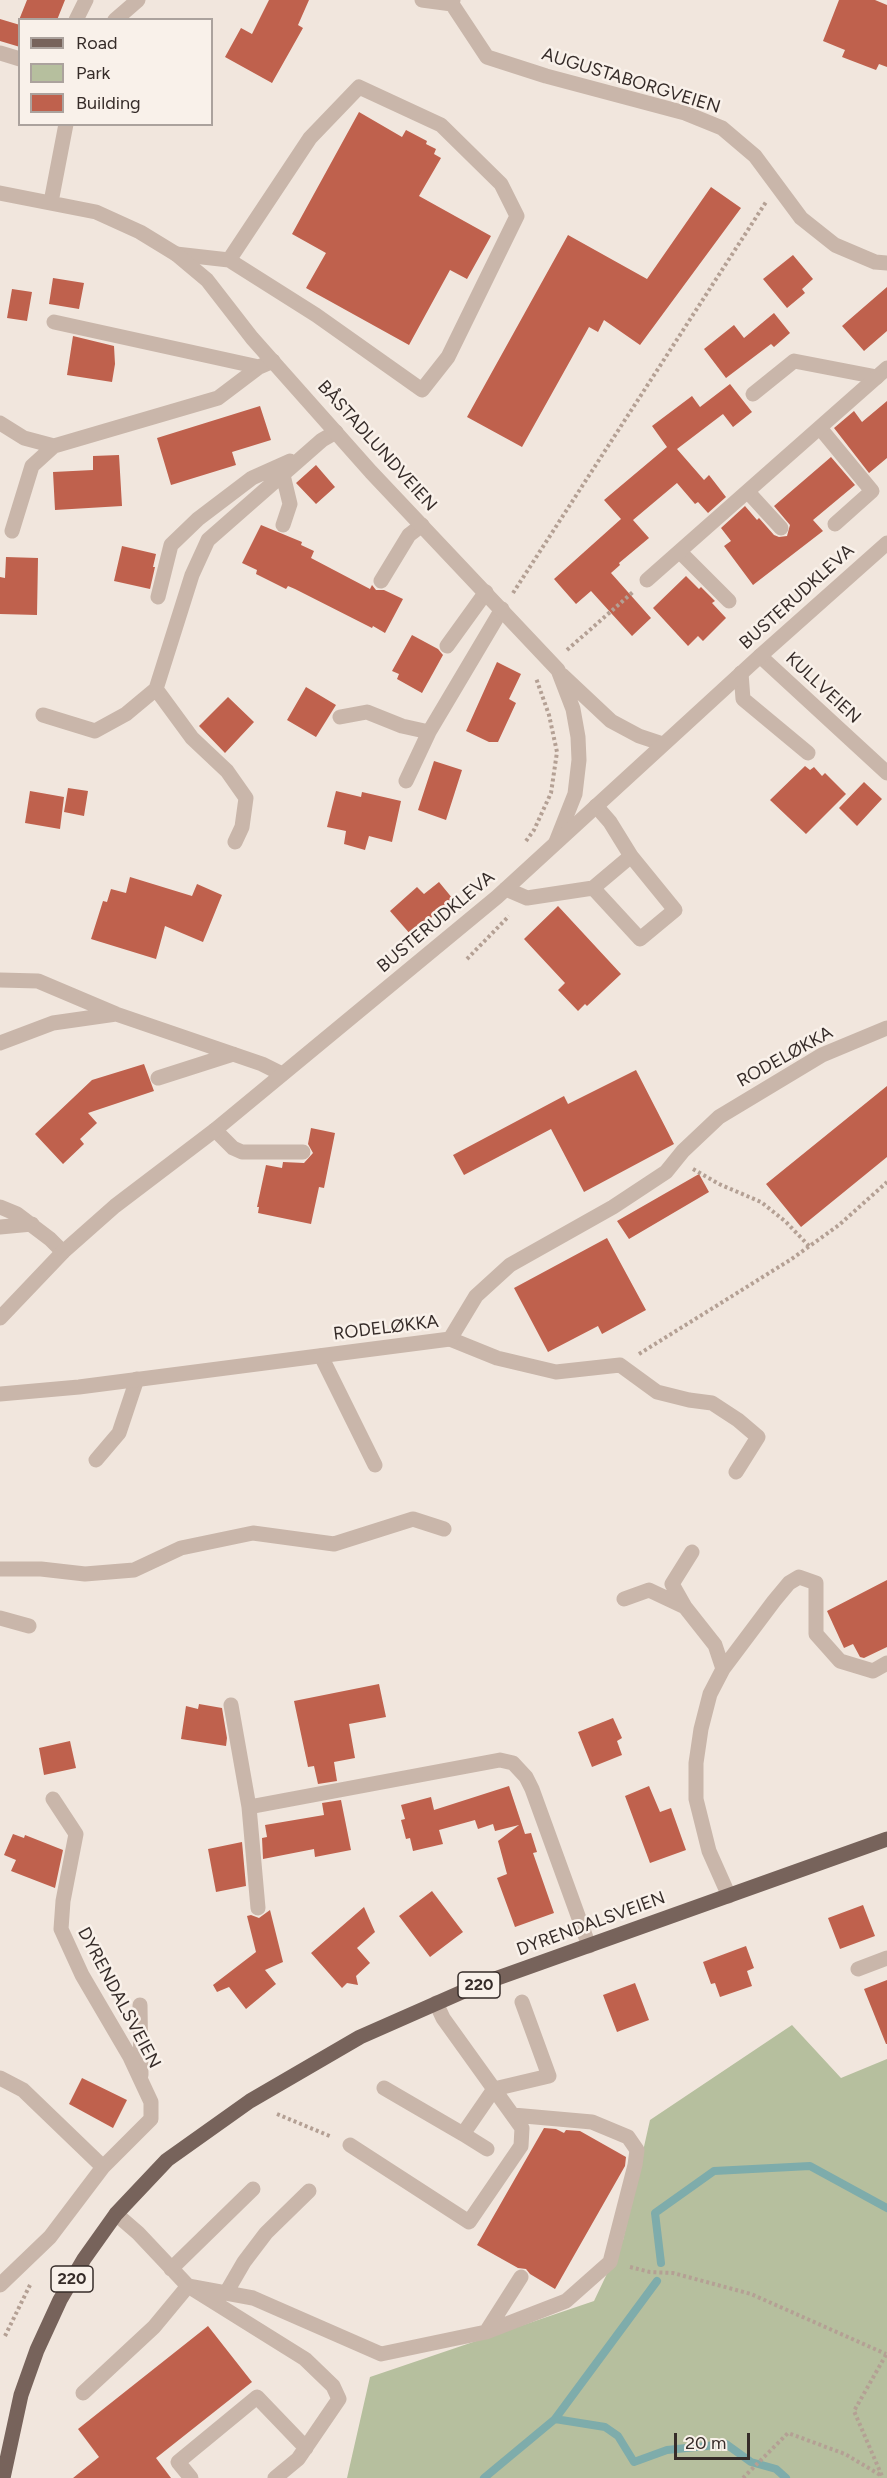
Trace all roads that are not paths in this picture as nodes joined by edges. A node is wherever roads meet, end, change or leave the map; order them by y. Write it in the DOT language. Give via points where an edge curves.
graph roads {
  1 [pos="86,0"];
  2 [pos="138,0"];
  3 [pos="422,0"];
  4 [pos="453,2"];
  5 [pos="77,18"];
  6 [pos="117,18"];
  7 [pos="0,53"];
  8 [pos="18,58"];
  9 [pos="66,126"];
  10 [pos="0,193"];
  11 [pos="51,202"];
  12 [pos="176,254"];
  13 [pos="229,260"];
  14 [pos="887,263"];
  15 [pos="54,322"];
  16 [pos="266,364"];
  17 [pos="882,373"];
  18 [pos="753,394"];
  19 [pos="0,423"];
  20 [pos="820,428"];
  21 [pos="336,432"];
  22 [pos="54,446"];
  23 [pos="307,454"];
  24 [pos="283,475"];
  25 [pos="748,492"];
  26 [pos="835,524"];
  27 [pos="284,525"];
  28 [pos="422,525"];
  29 [pos="781,528"];
  30 [pos="12,531"];
  31 [pos="887,543"];
  32 [pos="680,552"];
  33 [pos="647,580"];
  34 [pos="381,581"];
  35 [pos="486,592"];
  36 [pos="158,597"];
  37 [pos="729,601"];
  38 [pos="506,602"];
  39 [pos="447,645"];
  40 [pos="760,656"];
  41 [pos="558,670"];
  42 [pos="741,673"];
  43 [pos="156,689"];
  44 [pos="43,715"];
  45 [pos="340,717"];
  46 [pos="429,732"];
  47 [pos="663,744"];
  48 [pos="808,753"];
  49 [pos="887,773"];
  50 [pos="406,781"];
  51 [pos="596,806"];
  52 [pos="235,842"];
  53 [pos="556,842"];
  54 [pos="631,856"];
  55 [pos="593,888"];
  56 [pos="506,889"];
  57 [pos="0,980"];
  58 [pos="116,1014"];
  59 [pos="887,1028"];
  60 [pos="0,1043"];
  61 [pos="233,1054"];
  62 [pos="282,1074"];
  63 [pos="158,1078"];
  64 [pos="214,1130"];
  65 [pos="303,1152"];
  66 [pos="0,1207"];
  67 [pos="32,1224"];
  68 [pos="0,1227"];
  69 [pos="63,1252"];
  70 [pos="3,1311"];
  71 [pos="450,1339"];
  72 [pos="321,1356"];
  73 [pos="137,1379"];
  74 [pos="0,1394"];
  75 [pos="96,1460"];
  76 [pos="375,1465"];
  77 [pos="736,1472"];
  78 [pos="444,1528"];
  79 [pos="692,1552"];
  80 [pos="0,1569"];
  81 [pos="624,1599"];
  82 [pos="685,1607"];
  83 [pos="0,1617"];
  84 [pos="29,1626"];
  85 [pos="887,1663"];
  86 [pos="723,1669"];
  87 [pos="231,1705"];
  88 [pos="52,1799"];
  89 [pos="249,1807"];
  90 [pos="887,1839"];
  91 [pos="729,1896"];
  92 [pos="258,1908"];
  93 [pos="589,1946"];
  94 [pos="887,1958"];
  95 [pos="858,1969"];
  96 [pos="522,2002"];
  97 [pos="436,2003"];
  98 [pos="140,2005"];
  99 [pos="0,2078"];
  100 [pos="141,2080"];
  101 [pos="384,2088"];
  102 [pos="494,2089"];
  103 [pos="513,2115"];
  104 [pos="463,2134"];
  105 [pos="350,2145"];
  106 [pos="487,2149"];
  107 [pos="103,2167"];
  108 [pos="253,2189"];
  109 [pos="309,2191"];
  110 [pos="116,2214"];
  111 [pos="171,2269"];
  112 [pos="521,2277"];
  113 [pos="0,2285"];
  114 [pos="188,2286"];
  115 [pos="226,2293"];
  116 [pos="486,2331"];
  117 [pos="83,2393"];
  118 [pos="306,2448"];
  119 [pos="3,2478"];
  120 [pos="192,2478"];
  121 [pos="275,2478"];
  1 -- 5 [label="street"];
  2 -- 6 [label="street"];
  3 -- 4 [label="street"];
  4 -- 14 [label="street, AUGUSTABORGVEIEN" via="487,57 685,113 722,128 755,156 801,218 835,245"];
  7 -- 8 [label="street"];
  9 -- 11 [label="street"];
  10 -- 11 [label="street, BÅSTADLUNDVEIEN"];
  11 -- 12 [label="street, BÅSTADLUNDVEIEN" via="96,212"];
  12 -- 13 [label="street"];
  12 -- 16 [label="street, BÅSTADLUNDVEIEN" via="207,280"];
  13 -- 13 [label="street" via="422,390 448,357 517,216 501,184 441,125 359,87 310,138"];
  15 -- 16 [label="street"];
  16 -- 21 [label="street, BÅSTADLUNDVEIEN"];
  16 -- 22 [label="street" via="218,398"];
  17 -- 18 [label="street" via="794,361"];
  17 -- 20 [label="street"];
  19 -- 22 [label="street" via="24,438"];
  20 -- 25 [label="street"];
  20 -- 26 [label="street" via="872,491"];
  21 -- 23 [label="street"];
  21 -- 28 [label="street, BÅSTADLUNDVEIEN"];
  22 -- 30 [label="street" via="32,466"];
  23 -- 24 [label="street"];
  23 -- 36 [label="street" via="252,478 184,532 171,545"];
  24 -- 27 [label="street" via="290,504"];
  24 -- 43 [label="street" via="208,540 192,575"];
  25 -- 29 [label="street"];
  25 -- 32 [label="street"];
  28 -- 34 [label="street" via="409,535"];
  28 -- 35 [label="street, BÅSTADLUNDVEIEN"];
  31 -- 40 [label="street, BUSTERUDKLEVA"];
  32 -- 33 [label="street"];
  32 -- 37 [label="street"];
  35 -- 38 [label="street, BÅSTADLUNDVEIEN"];
  35 -- 39 [label="street"];
  38 -- 41 [label="street, BÅSTADLUNDVEIEN"];
  38 -- 46 [label="street"];
  40 -- 42 [label="street, BUSTERUDKLEVA"];
  40 -- 49 [label="street, KULLVEIEN"];
  41 -- 47 [label="street" via="611,721"];
  41 -- 53 [label="street, BÅSTADLUNDVEIEN" via="573,709 579,760 575,794"];
  42 -- 47 [label="street, BUSTERUDKLEVA"];
  42 -- 48 [label="street" via="743,699"];
  43 -- 44 [label="street" via="126,714 94,731"];
  43 -- 52 [label="street" via="192,738 227,771 246,798 242,827"];
  45 -- 46 [label="street" via="367,712"];
  46 -- 50 [label="street"];
  47 -- 51 [label="street, BUSTERUDKLEVA"];
  51 -- 53 [label="street, BUSTERUDKLEVA"];
  51 -- 54 [label="street"];
  53 -- 56 [label="street, BUSTERUDKLEVA"];
  54 -- 55 [label="street"];
  54 -- 55 [label="street" via="675,910 640,939"];
  55 -- 56 [label="street" via="527,898"];
  56 -- 62 [label="street, BUSTERUDKLEVA"];
  57 -- 58 [label="street" via="38,981"];
  58 -- 60 [label="street" via="53,1023"];
  58 -- 61 [label="street"];
  59 -- 71 [label="street, RODELØKKA" via="822,1055 719,1117 666,1172 510,1266 476,1296"];
  61 -- 62 [label="street"];
  61 -- 63 [label="street"];
  62 -- 64 [label="street, BUSTERUDKLEVA"];
  64 -- 65 [label="street" via="242,1152"];
  64 -- 69 [label="street, BUSTERUDKLEVA"];
  66 -- 67 [label="street"];
  67 -- 68 [label="street"];
  67 -- 69 [label="street"];
  69 -- 70 [label="street, BUSTERUDKLEVA"];
  71 -- 72 [label="street, RODELØKKA"];
  71 -- 77 [label="street" via="496,1358 556,1372 620,1365 657,1392 712,1403 758,1437"];
  72 -- 73 [label="street, RODELØKKA"];
  72 -- 76 [label="street"];
  73 -- 74 [label="street, RODELØKKA"];
  73 -- 75 [label="street" via="119,1433"];
  78 -- 80 [label="street" via="413,1519 334,1544 253,1533 182,1548 134,1570 114,1572"];
  79 -- 82 [label="street" via="672,1584"];
  81 -- 82 [label="street" via="649,1590"];
  82 -- 86 [label="street" via="715,1645"];
  83 -- 84 [label="street"];
  85 -- 86 [label="street" via="873,1671 840,1661 816,1634 816,1583 799,1577 774,1601"];
  86 -- 91 [label="street" via="710,1694 701,1729 696,1799 710,1851"];
  87 -- 89 [label="street"];
  88 -- 100 [label="street, DYRENDALSVEIEN" via="76,1834 61,1929"];
  89 -- 92 [label="street"];
  89 -- 93 [label="street" via="500,1760 513,1763 532,1789"];
  90 -- 91 [label="main road, DYRENDALSVEIEN / 220"];
  91 -- 93 [label="main road, DYRENDALSVEIEN / 220"];
  93 -- 97 [label="main road, DYRENDALSVEIEN / 220"];
  94 -- 95 [label="street"];
  96 -- 102 [label="street" via="549,2076"];
  97 -- 102 [label="street"];
  97 -- 110 [label="main road, DYRENDALSVEIEN / 220" via="360,2037 250,2101 167,2160"];
  98 -- 100 [label="street"];
  99 -- 107 [label="street" via="23,2090"];
  100 -- 107 [label="street, DYRENDALSVEIEN" via="151,2102 151,2120"];
  101 -- 104 [label="street"];
  102 -- 103 [label="street"];
  102 -- 104 [label="street"];
  103 -- 105 [label="street" via="522,2128 521,2146 469,2222"];
  103 -- 116 [label="street" via="592,2122 628,2137 637,2150 610,2262 566,2301"];
  104 -- 106 [label="street"];
  107 -- 113 [label="street, DYRENDALSVEIEN" via="50,2237"];
  108 -- 111 [label="street"];
  109 -- 115 [label="street" via="266,2233"];
  110 -- 111 [label="street"];
  110 -- 119 [label="main road, 220" via="84,2259 36,2350 21,2395"];
  111 -- 114 [label="street"];
  112 -- 116 [label="street"];
  114 -- 115 [label="street"];
  114 -- 117 [label="street" via="154,2327"];
  114 -- 118 [label="street" via="305,2359 333,2386 339,2399"];
  115 -- 116 [label="street" via="253,2298 381,2354"];
  118 -- 120 [label="street" via="256,2397 178,2462"];
  118 -- 121 [label="street"];
}
